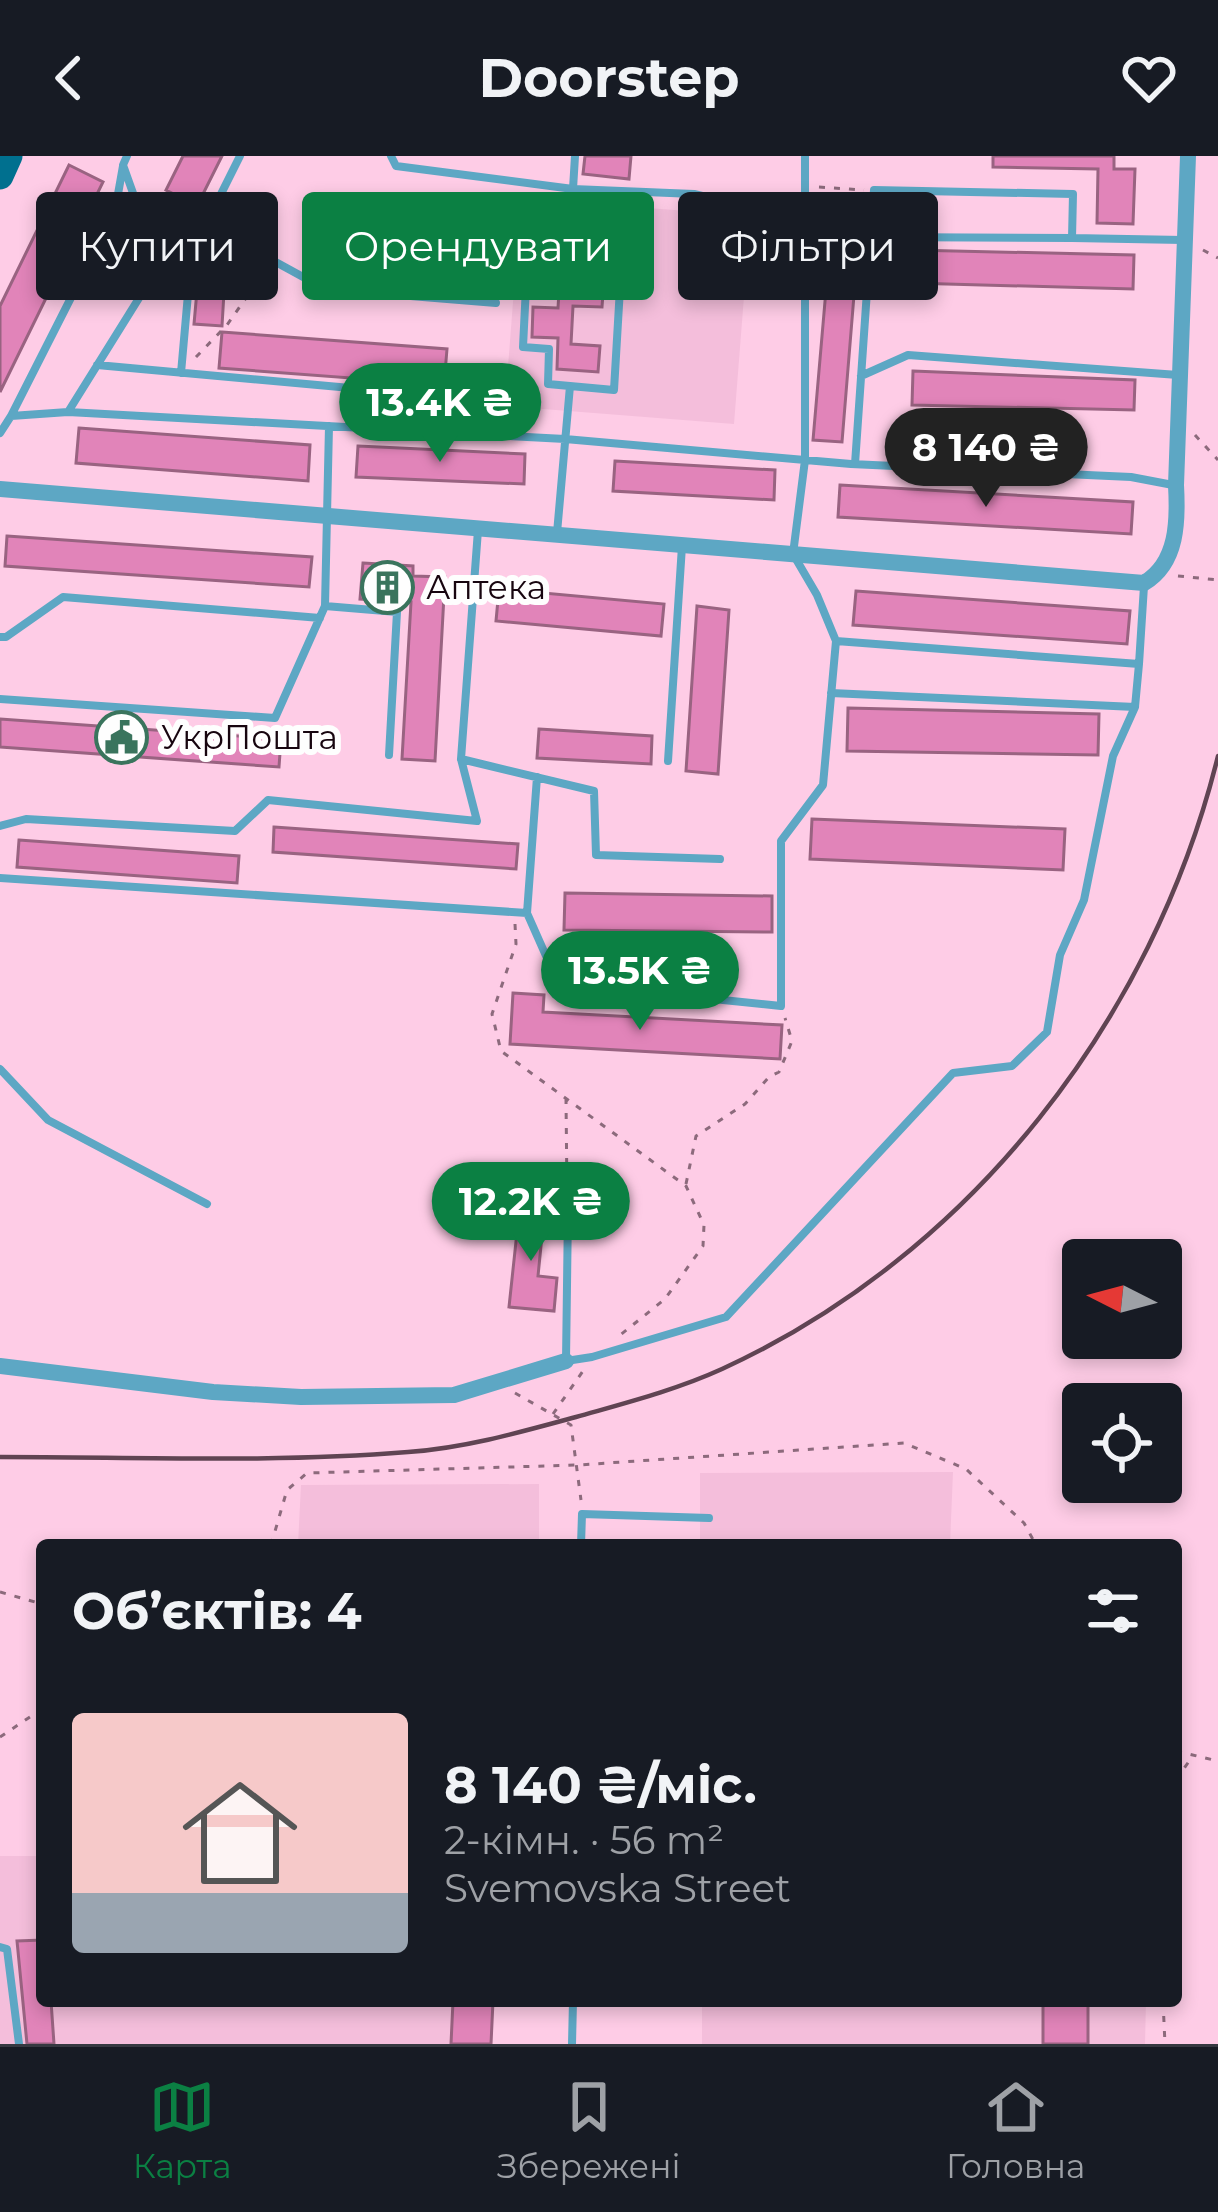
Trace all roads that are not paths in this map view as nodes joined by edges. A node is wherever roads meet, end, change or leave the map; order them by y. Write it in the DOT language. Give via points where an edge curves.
graph roads {
  1 [pos="9,156"];
  2 [pos="240,156"];
  3 [pos="391,156"];
  4 [pos="575,156"];
  5 [pos="805,156"];
  6 [pos="1188,156"];
  7 [pos="125,160"];
  8 [pos="0,176"];
  9 [pos="573,189"];
  10 [pos="135,192"];
  11 [pos="222,192"];
  12 [pos="806,192"];
  13 [pos="874,192"];
  14 [pos="678,193"];
  15 [pos="938,233"];
  16 [pos="1072,238"];
  17 [pos="1185,240"];
  18 [pos="278,263"];
  19 [pos="138,300"];
  20 [pos="187,300"];
  21 [pos="525,300"];
  22 [pos="619,300"];
  23 [pos="806,300"];
  24 [pos="866,300"];
  25 [pos="496,302"];
  26 [pos="97,365"];
  27 [pos="181,373"];
  28 [pos="861,376"];
  29 [pos="1180,376"];
  30 [pos="570,386"];
  31 [pos="68,412"];
  32 [pos="11,416"];
  33 [pos="328,427"];
  34 [pos="0,433"];
  35 [pos="470,434"];
  36 [pos="565,440"];
  37 [pos="805,460"];
  38 [pos="854,464"];
  39 [pos="1176,485"];
  40 [pos="0,489"];
  41 [pos="324,515"];
  42 [pos="478,528"];
  43 [pos="557,535"];
  44 [pos="682,545"];
  45 [pos="793,554"];
  46 [pos="1152,578"];
  47 [pos="326,606"];
  48 [pos="320,618"];
  49 [pos="0,637"];
  50 [pos="836,641"];
  51 [pos="1139,664"];
  52 [pos="831,693"];
  53 [pos="0,699"];
  54 [pos="1135,707"];
  55 [pos="389,755"];
  56 [pos="461,759"];
  57 [pos="668,761"];
  58 [pos="537,777"];
  59 [pos="0,826"];
  60 [pos="720,859"];
  61 [pos="0,878"];
  62 [pos="526,913"];
  63 [pos="0,1069"];
  64 [pos="207,1204"];
  65 [pos="568,1210"];
  66 [pos="566,1361"];
  67 [pos="0,1366"];
  68 [pos="709,1518"];
  69 [pos="581,1539"];
  70 [pos="0,1947"];
  71 [pos="573,2007"];
  72 [pos="19,2044"];
  73 [pos="572,2044"];
  1 -- 8 [label="main road"];
  2 -- 11 [label="lane"];
  3 -- 9 [label="lane" via="396,166"];
  4 -- 9 [label="lane"];
  5 -- 12 [label="lane"];
  6 -- 17 [label="street"];
  7 -- 10 [label="lane"];
  7 -- 32 [label="lane" via="115,211"];
  9 -- 14 [label="lane"];
  13 -- 16 [label="lane" via="1072,194"];
  15 -- 16 [label="lane"];
  16 -- 17 [label="lane"];
  17 -- 29 [label="street"];
  18 -- 25 [label="lane" via="325,290"];
  19 -- 26 [label="lane"];
  20 -- 27 [label="lane"];
  21 -- 30 [label="lane" via="523,347 549,349 548,384"];
  22 -- 30 [label="lane" via="614,390"];
  23 -- 37 [label="lane"];
  24 -- 28 [label="lane"];
  26 -- 27 [label="lane"];
  26 -- 31 [label="lane"];
  27 -- 35 [label="lane" via="472,399"];
  28 -- 29 [label="lane" via="908,355"];
  28 -- 38 [label="lane"];
  29 -- 39 [label="street"];
  30 -- 36 [label="lane"];
  31 -- 32 [label="lane"];
  31 -- 33 [label="lane"];
  32 -- 34 [label="lane"];
  33 -- 35 [label="lane"];
  33 -- 41 [label="lane"];
  35 -- 36 [label="lane"];
  36 -- 37 [label="lane"];
  36 -- 43 [label="lane"];
  37 -- 38 [label="lane"];
  37 -- 45 [label="lane"];
  38 -- 39 [label="lane"];
  39 -- 46 [label="street" via="1178,530"];
  40 -- 41 [label="street"];
  41 -- 42 [label="street"];
  41 -- 47 [label="lane"];
  42 -- 43 [label="street"];
  42 -- 56 [label="lane"];
  43 -- 44 [label="street"];
  44 -- 45 [label="street"];
  44 -- 57 [label="lane"];
  45 -- 46 [label="street"];
  45 -- 50 [label="lane"];
  46 -- 51 [label="lane"];
  47 -- 48 [label="lane"];
  47 -- 55 [label="lane" via="397,613"];
  48 -- 49 [label="lane" via="63,597"];
  48 -- 53 [label="lane" via="275,718"];
  50 -- 51 [label="lane"];
  50 -- 52 [label="lane"];
  51 -- 54 [label="lane"];
  52 -- 54 [label="lane"];
  52 -- 62 [label="lane" via="823,784 781,841 781,1006 558,983"];
  54 -- 66 [label="lane" via="1113,756 1048,1032 1012,1066 953,1073 726,1317"];
  56 -- 58 [label="lane"];
  56 -- 59 [label="lane" via="477,821 268,800 235,831 26,819"];
  58 -- 60 [label="lane" via="594,791 596,855"];
  58 -- 62 [label="lane"];
  61 -- 62 [label="lane"];
  63 -- 64 [label="lane" via="48,1120"];
  65 -- 66 [label="lane"];
  66 -- 67 [label="street" via="454,1394 301,1397"];
  68 -- 69 [label="lane" via="582,1514"];
  70 -- 72 [label="lane" via="7,1948"];
  71 -- 73 [label="lane"];
}
